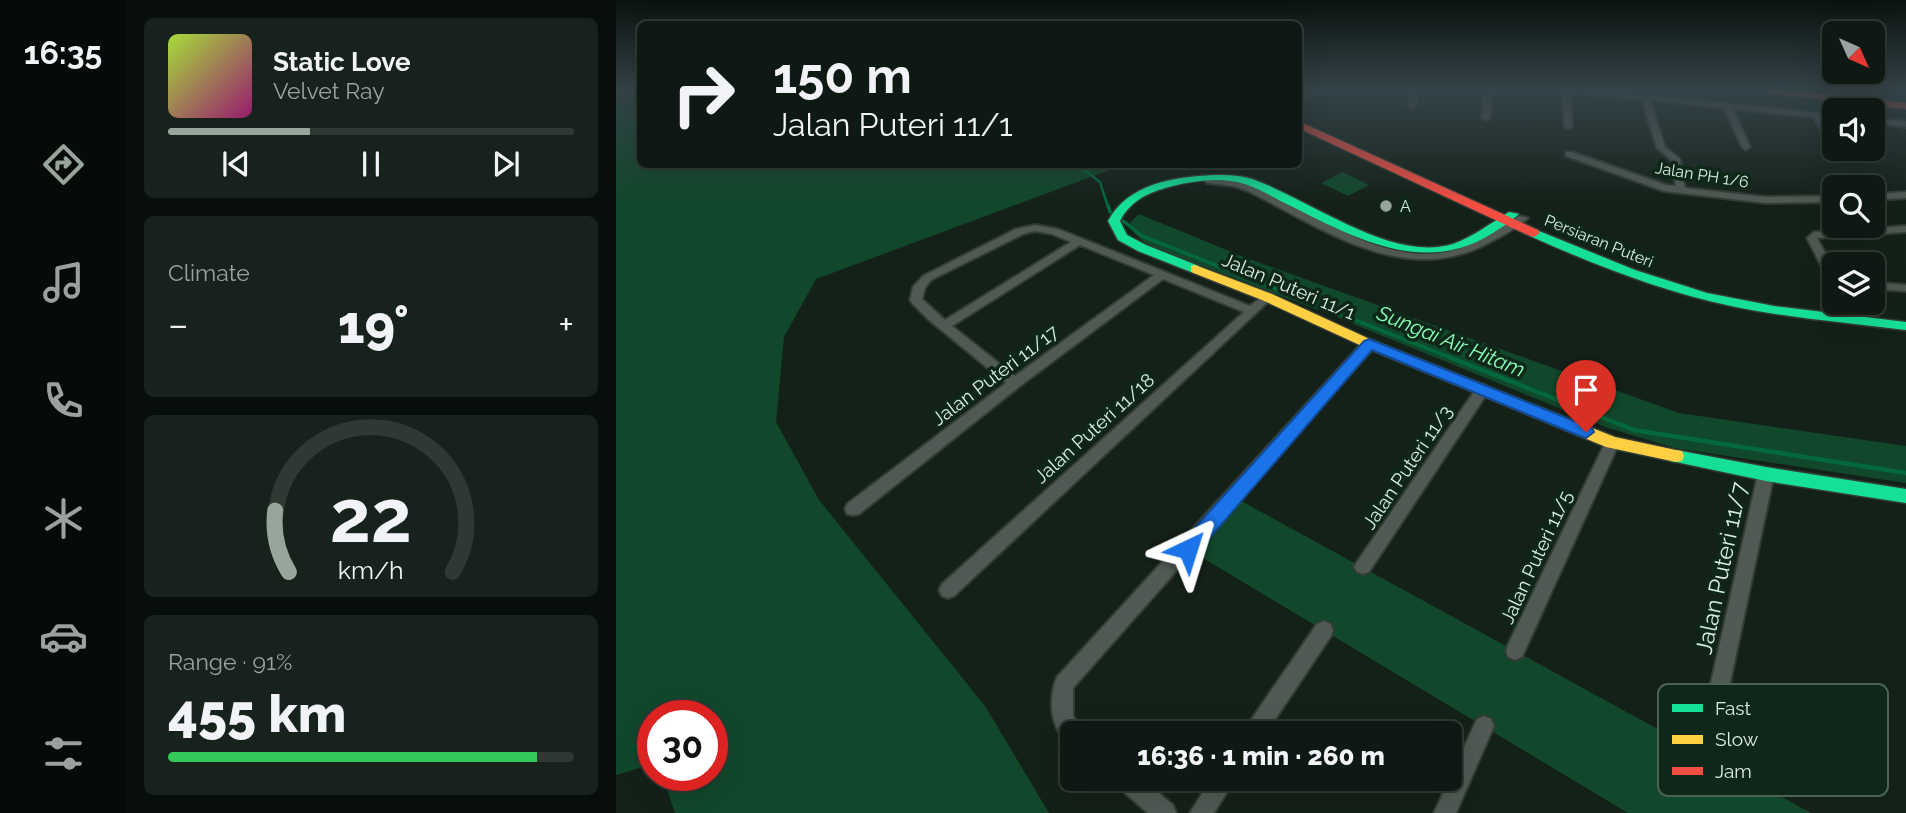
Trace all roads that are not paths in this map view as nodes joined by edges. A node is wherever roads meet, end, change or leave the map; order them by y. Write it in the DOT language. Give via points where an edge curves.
graph roads {
  1 [pos="1304,127"];
  2 [pos="1318,127"];
  3 [pos="1654,127"];
  4 [pos="1737,127"];
  5 [pos="1746,147"];
  6 [pos="1569,154"];
  7 [pos="1681,190"];
  8 [pos="1906,195"];
  9 [pos="1885,196"];
  10 [pos="1822,199"];
  11 [pos="1511,221"];
  12 [pos="1906,229"];
  13 [pos="1080,242"];
  14 [pos="1822,256"];
  15 [pos="1162,275"];
  16 [pos="1885,286"];
  17 [pos="1906,288"];
  18 [pos="1267,297"];
  19 [pos="1252,311"];
  20 [pos="1906,314"];
  21 [pos="944,326"];
  22 [pos="1906,326"];
  23 [pos="1369,344"];
  24 [pos="1015,383"];
  25 [pos="1483,389"];
  26 [pos="1612,443"];
  27 [pos="1766,474"];
  28 [pos="1906,496"];
  29 [pos="853,509"];
  30 [pos="1363,567"];
  31 [pos="948,590"];
  32 [pos="1324,630"];
  33 [pos="1516,651"];
  34 [pos="1720,684"];
  35 [pos="1065,721"];
  36 [pos="1262,721"];
  37 [pos="1484,726"];
  38 [pos="1140,791"];
  39 [pos="1216,791"];
  40 [pos="1165,813"];
  41 [pos="1201,813"];
  42 [pos="1446,813"];
  1 -- 11 [label="main road, Persiaran Puteri"];
  2 -- 11 [label="main road, Persiaran Puteri"];
  3 -- 7 [label="street, Jalan PH 1/6" via="1661,148 1675,159"];
  4 -- 5 [label="street"];
  6 -- 7 [label="street, Jalan PH 1/6"];
  7 -- 10 [label="street, Jalan PH 1/6" via="1766,200"];
  8 -- 9 [label="street"];
  11 -- 18 [label="main road, Jalan Puteri 11/1" via="1455,248 1387,244 1230,176 1157,187 1117,209 1114,221 1122,237"];
  11 -- 20 [label="main road, Persiaran Puteri" via="1702,285"];
  11 -- 22 [label="main road, Persiaran Puteri" via="1519,234 1561,252 1731,302"];
  12 -- 14 [label="street" via="1814,235"];
  13 -- 15 [label="street"];
  13 -- 21 [label="street"];
  13 -- 21 [label="street" via="1054,231 1020,231 927,278 916,300"];
  15 -- 19 [label="street"];
  15 -- 24 [label="street, Jalan Puteri 11/17"];
  16 -- 17 [label="street"];
  18 -- 19 [label="street, Jalan Puteri 11/18"];
  18 -- 23 [label="main road, Jalan Puteri 11/1"];
  19 -- 31 [label="street, Jalan Puteri 11/18"];
  21 -- 24 [label="street"];
  23 -- 25 [label="main road, Jalan Puteri 11/1"];
  23 -- 35 [label="street" via="1064,684 1059,708"];
  24 -- 29 [label="street, Jalan Puteri 11/17"];
  25 -- 26 [label="main road, Jalan Puteri 11/1"];
  25 -- 30 [label="street, Jalan Puteri 11/3"];
  26 -- 27 [label="main road, Jalan Puteri 11/1"];
  26 -- 33 [label="street, Jalan Puteri 11/5"];
  27 -- 28 [label="main road, Jalan Puteri 11/1"];
  27 -- 34 [label="street, Jalan Puteri 11/7"];
  32 -- 36 [label="street"];
  37 -- 42 [label="street"];
  38 -- 40 [label="street"];
  39 -- 41 [label="street"];
}
